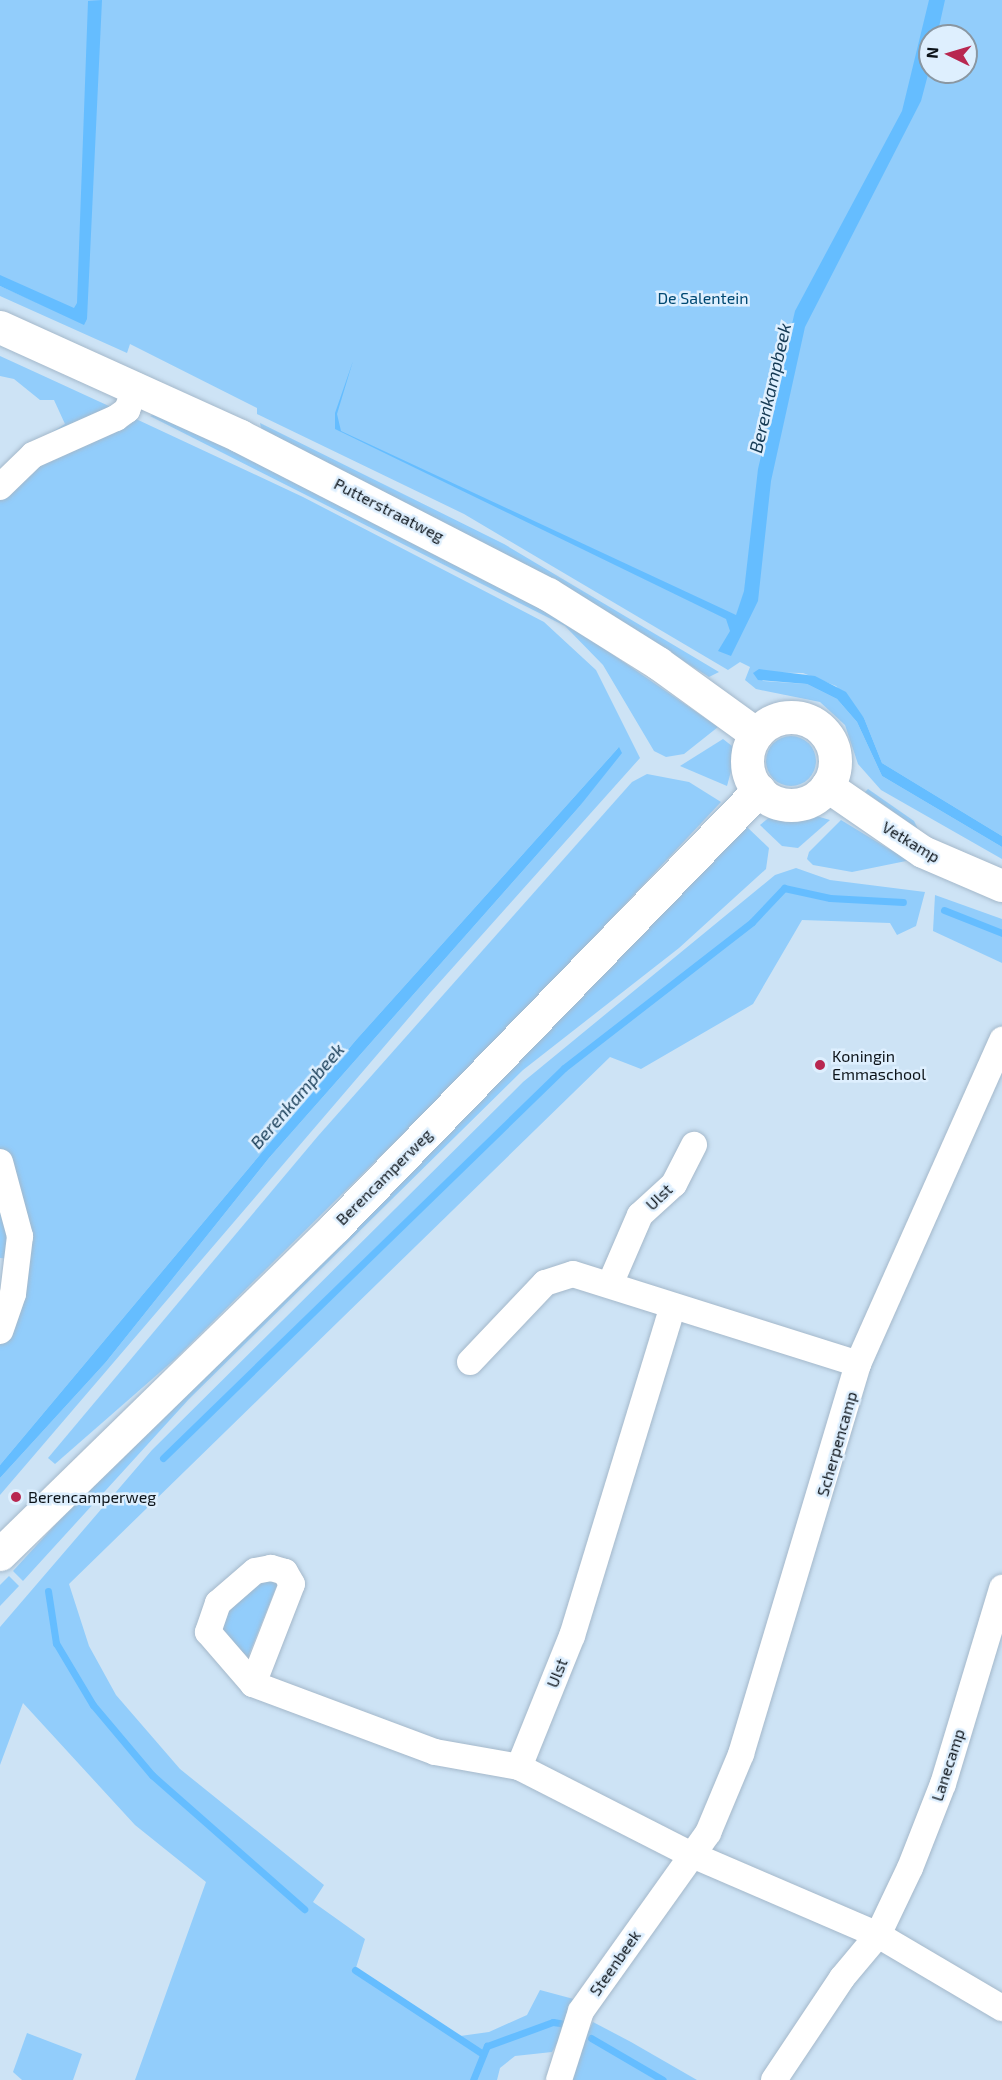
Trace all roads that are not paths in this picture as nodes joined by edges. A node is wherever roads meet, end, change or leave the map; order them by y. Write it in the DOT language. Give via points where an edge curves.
graph roads {
  1 [pos="0,327"];
  2 [pos="136,386"];
  3 [pos="0,487"];
  4 [pos="756,734"];
  5 [pos="827,786"];
  6 [pos="759,790"];
  7 [pos="1002,886"];
  8 [pos="1002,1040"];
  9 [pos="694,1145"];
  10 [pos="0,1162"];
  11 [pos="610,1282"];
  12 [pos="672,1309"];
  13 [pos="0,1331"];
  14 [pos="470,1362"];
  15 [pos="858,1364"];
  16 [pos="0,1554"];
  17 [pos="1002,1588"];
  18 [pos="253,1684"];
  19 [pos="519,1767"];
  20 [pos="690,1854"];
  21 [pos="878,1935"];
  22 [pos="1002,2008"];
  23 [pos="559,2080"];
  24 [pos="774,2080"];
  1 -- 2 [label="main road, Putterstraatweg"];
  2 -- 3 [label="street" via="127,410 33,455"];
  2 -- 4 [label="main road, Putterstraatweg" via="548,594 658,663"];
  4 -- 5 [label="main road" via="768,723 792,717 820,727 835,760"];
  4 -- 6 [label="main road" via="747,760"];
  5 -- 6 [label="main road" via="815,798 794,804 771,800"];
  5 -- 7 [label="street, Vetkamp" via="923,852"];
  6 -- 16 [label="main road, Berencamperweg" via="343,1219"];
  8 -- 15 [label="street, Scherpencamp"];
  9 -- 11 [label="street, Ulst" via="674,1184 640,1215"];
  10 -- 13 [label="street" via="20,1236 13,1294"];
  11 -- 12 [label="street"];
  11 -- 14 [label="street" via="573,1274 545,1283"];
  12 -- 15 [label="street"];
  12 -- 19 [label="street, Ulst" via="572,1636"];
  15 -- 20 [label="street, Scherpencamp" via="763,1696 708,1833"];
  17 -- 21 [label="street, Lanecamp" via="943,1784"];
  18 -- 19 [label="street" via="435,1752"];
  19 -- 20 [label="street"];
  20 -- 21 [label="street"];
  20 -- 23 [label="street, Steenbeek" via="581,2011"];
  21 -- 22 [label="street"];
  21 -- 24 [label="street" via="842,1978"];
}
